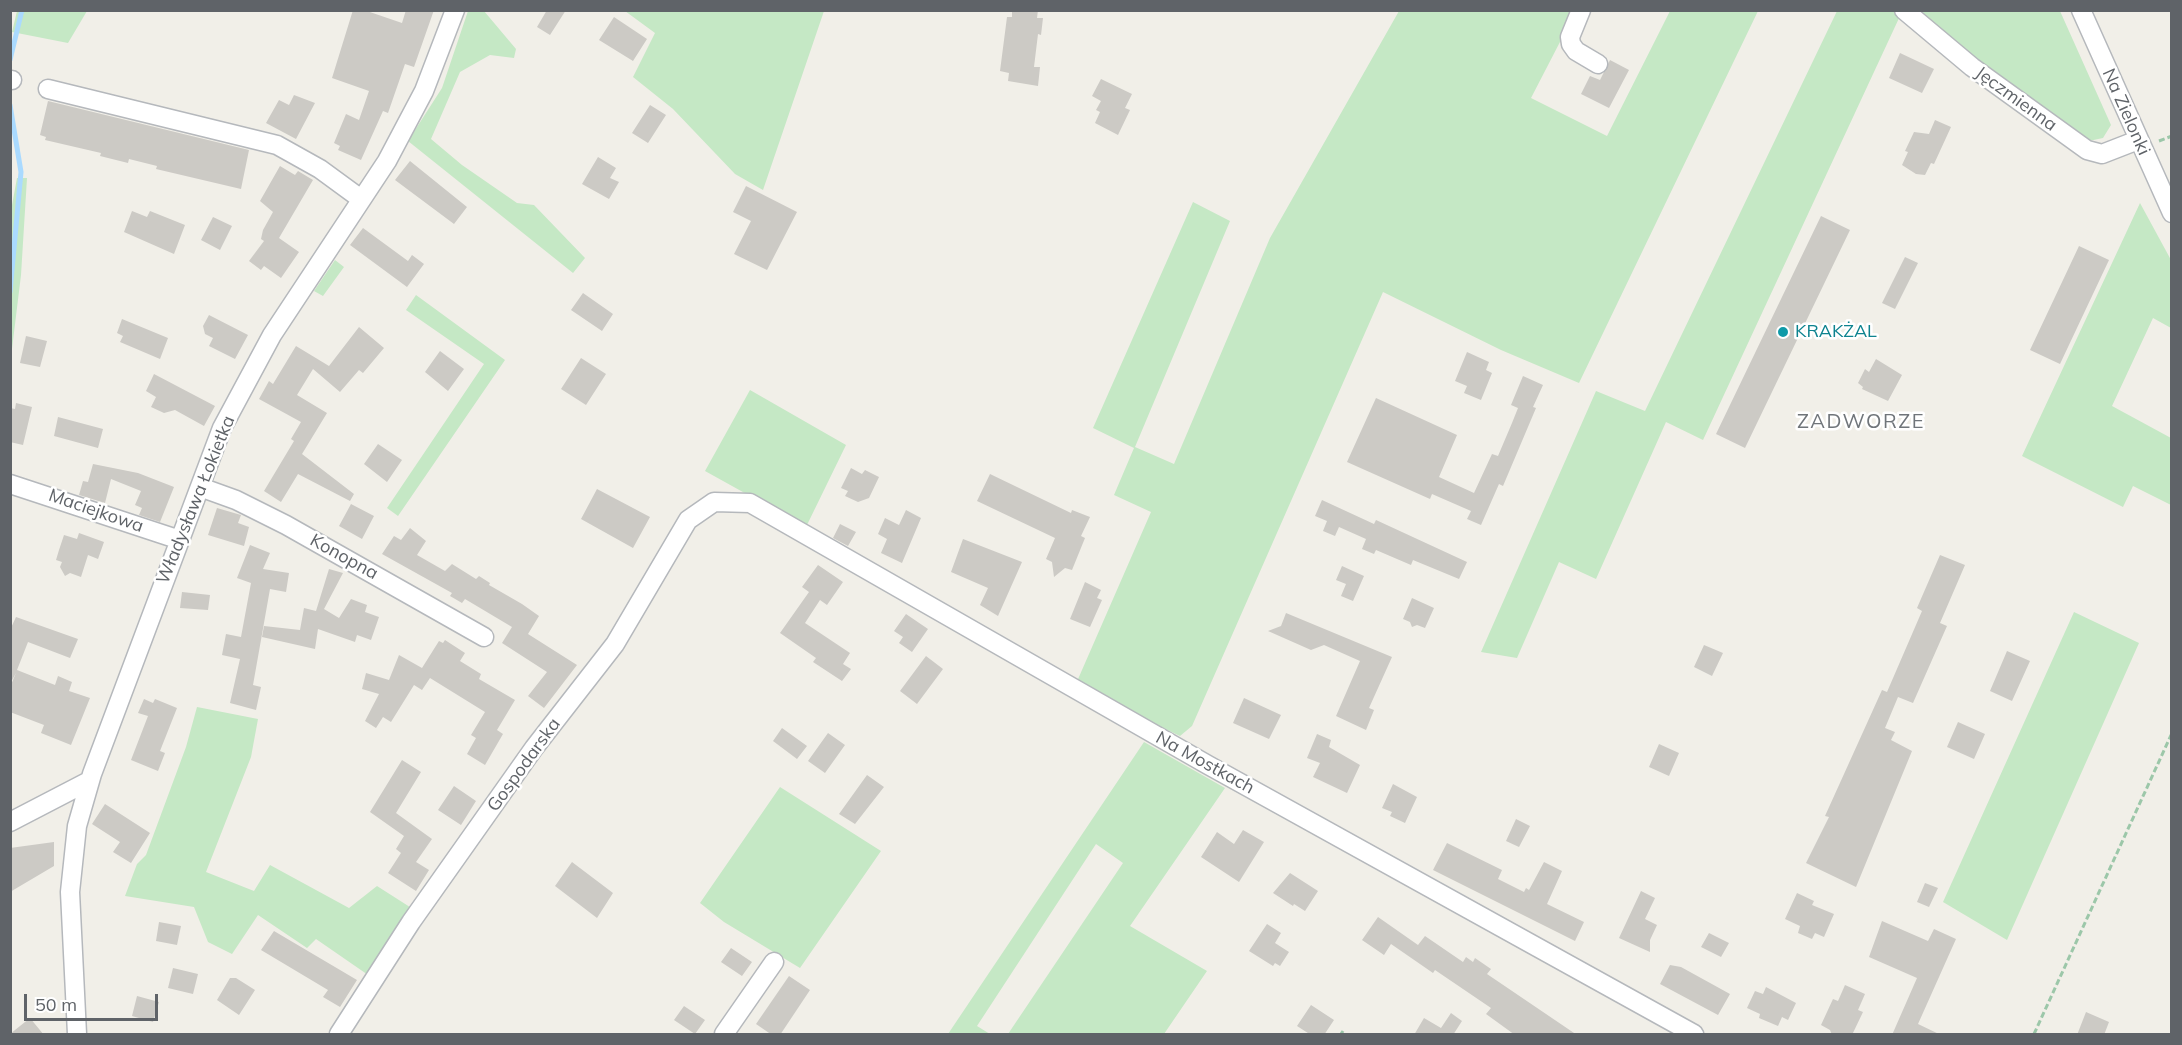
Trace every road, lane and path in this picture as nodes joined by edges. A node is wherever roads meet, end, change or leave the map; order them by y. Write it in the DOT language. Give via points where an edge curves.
graph roads {
  1 [pos="455,10"];
  2 [pos="1581,10"];
  3 [pos="1904,10"];
  4 [pos="2081,10"];
  5 [pos="1598,64"];
  6 [pos="48,89"];
  7 [pos="2172,136"];
  8 [pos="2164,139"];
  9 [pos="2138,140"];
  10 [pos="362,199"];
  11 [pos="2172,213"];
  12 [pos="10,484"];
  13 [pos="200,487"];
  14 [pos="714,502"];
  15 [pos="180,540"];
  16 [pos="484,637"];
  17 [pos="2172,733"];
  18 [pos="89,781"];
  19 [pos="10,822"];
  20 [pos="774,962"];
  21 [pos="77,1035"];
  22 [pos="339,1035"];
  23 [pos="724,1035"];
  24 [pos="1694,1035"];
  25 [pos="2034,1035"];
  1 -- 10 [label="street, Władysława Łokietka" via="424,91"];
  2 -- 5 [label="street" via="1571,44"];
  3 -- 9 [label="street, Jęczmienna" via="1972,67 2086,150 2102,154"];
  4 -- 9 [label="street, Na Zielonki"];
  6 -- 10 [label="street" via="277,145"];
  7 -- 8 [label="path"];
  9 -- 11 [label="street, Na Zielonki"];
  10 -- 13 [label="street, Władysława Łokietka" via="273,335 222,428"];
  12 -- 15 [label="street, Maciejkowa"];
  13 -- 15 [label="street, Władysława Łokietka"];
  13 -- 16 [label="street, Konopna" via="286,525"];
  14 -- 22 [label="street, Gospodarska" via="688,520 615,644 534,748 411,922"];
  14 -- 24 [label="street, Na Mostkach" via="750,503 1208,765"];
  15 -- 18 [label="street, Władysława Łokietka"];
  17 -- 25 [label="path"];
  18 -- 19 [label="street"];
  18 -- 21 [label="street, Władysława Łokietka" via="77,826 70,892"];
  20 -- 23 [label="street"];
}
